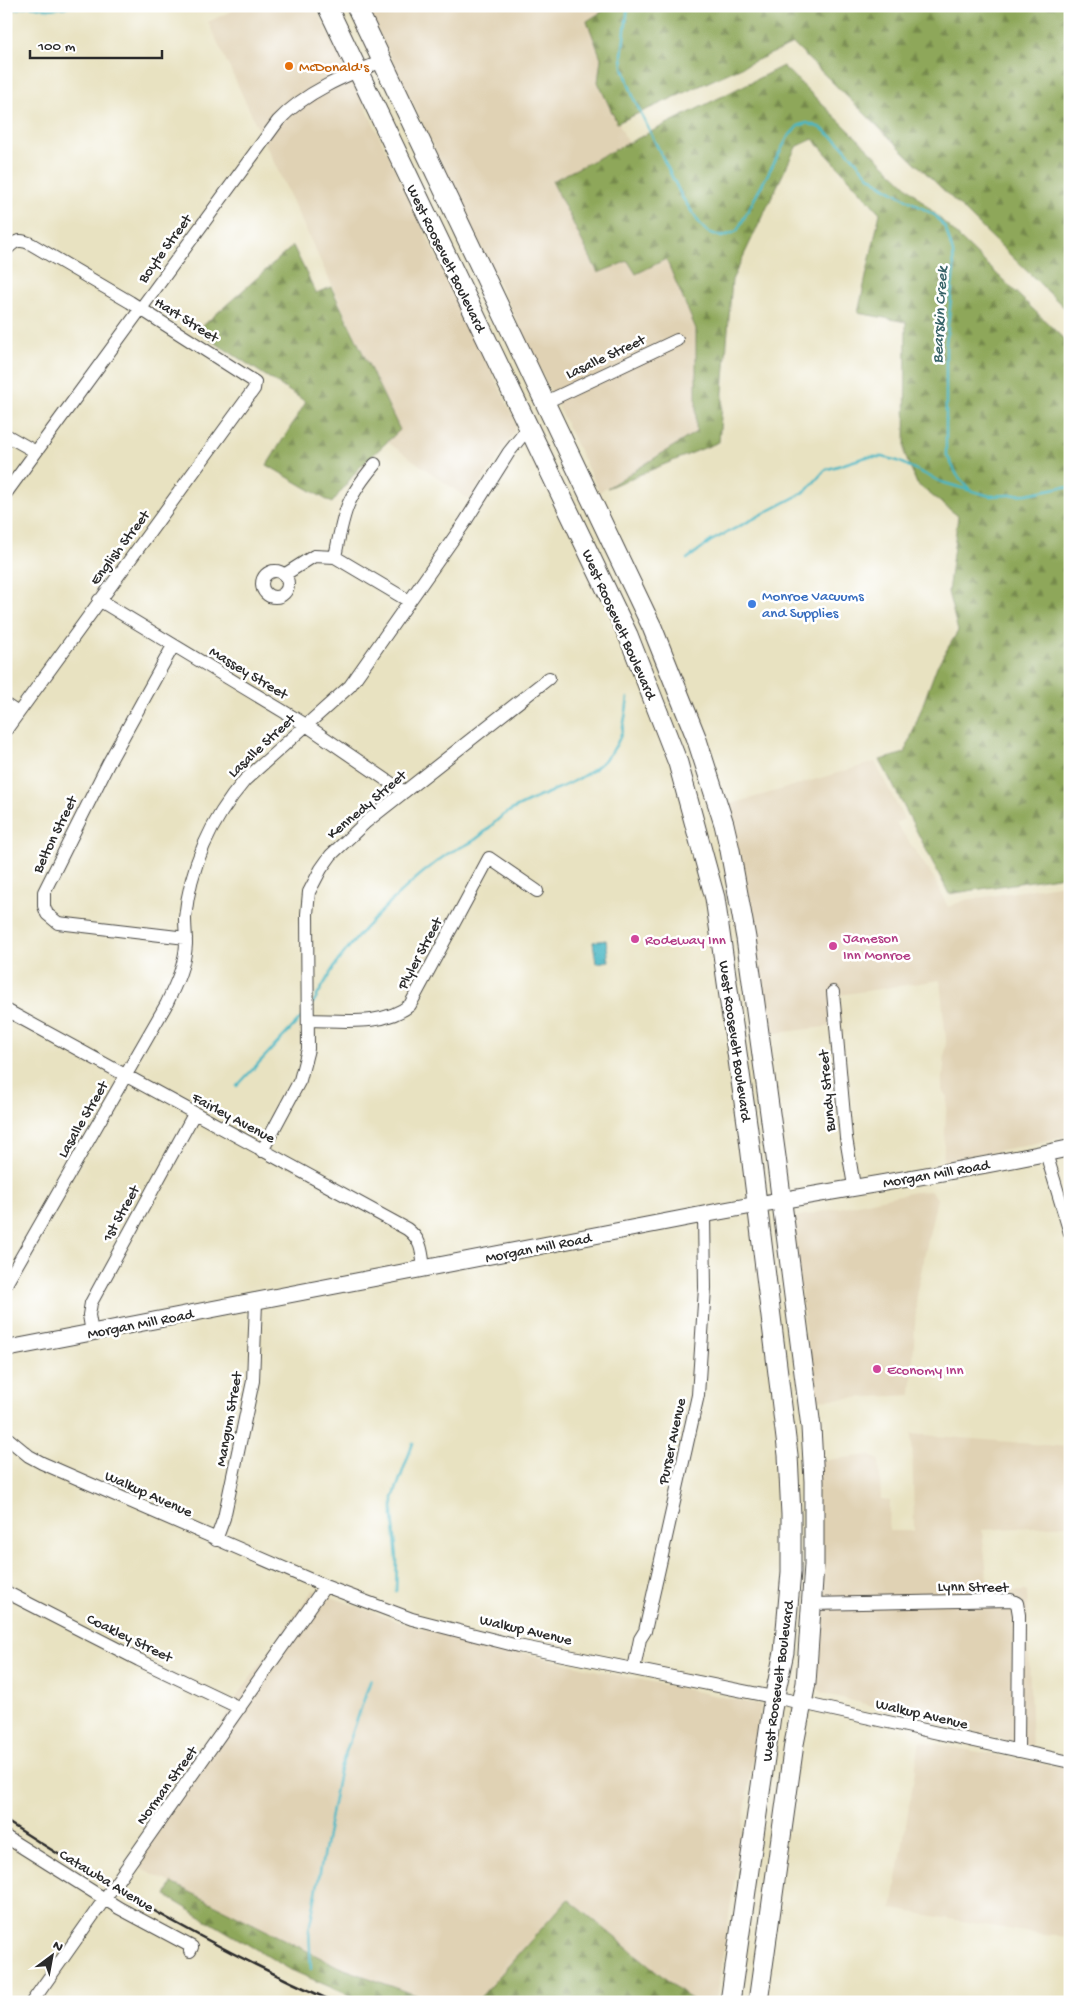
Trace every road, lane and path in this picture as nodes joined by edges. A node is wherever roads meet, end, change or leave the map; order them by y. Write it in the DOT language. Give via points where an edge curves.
graph roads {
  1 [pos="327,6"];
  2 [pos="356,6"];
  3 [pos="382,61"];
  4 [pos="357,72"];
  5 [pos="6,250"];
  6 [pos="140,308"];
  7 [pos="677,340"];
  8 [pos="255,382"];
  9 [pos="546,402"];
  10 [pos="529,427"];
  11 [pos="6,435"];
  12 [pos="36,452"];
  13 [pos="376,464"];
  14 [pos="6,492"];
  15 [pos="561,495"];
  16 [pos="335,557"];
  17 [pos="626,571"];
  18 [pos="284,575"];
  19 [pos="99,600"];
  20 [pos="409,601"];
  21 [pos="658,642"];
  22 [pos="173,646"];
  23 [pos="549,678"];
  24 [pos="6,705"];
  25 [pos="18,713"];
  26 [pos="306,725"];
  27 [pos="6,730"];
  28 [pos="404,792"];
  29 [pos="537,891"];
  30 [pos="186,938"];
  31 [pos="833,992"];
  32 [pos="6,1010"];
  33 [pos="308,1020"];
  34 [pos="126,1076"];
  35 [pos="194,1114"];
  36 [pos="1070,1148"];
  37 [pos="262,1151"];
  38 [pos="1046,1153"];
  39 [pos="854,1186"];
  40 [pos="782,1200"];
  41 [pos="756,1204"];
  42 [pos="704,1214"];
  43 [pos="1070,1233"];
  44 [pos="424,1269"];
  45 [pos="6,1284"];
  46 [pos="256,1302"];
  47 [pos="92,1333"];
  48 [pos="6,1349"];
  49 [pos="6,1437"];
  50 [pos="216,1540"];
  51 [pos="325,1586"];
  52 [pos="6,1592"];
  53 [pos="811,1604"];
  54 [pos="634,1669"];
  55 [pos="774,1697"];
  56 [pos="802,1703"];
  57 [pos="240,1708"];
  58 [pos="1018,1751"];
  59 [pos="1070,1762"];
  60 [pos="6,1837"];
  61 [pos="104,1899"];
  62 [pos="191,1949"];
  63 [pos="32,2002"];
  64 [pos="730,2002"];
  65 [pos="758,2002"];
  1 -- 4 [label="highway, West Roosevelt Boulevard"];
  2 -- 3 [label="highway, West Roosevelt Boulevard"];
  3 -- 4 [label="street, Boyte Street"];
  3 -- 9 [label="highway, West Roosevelt Boulevard"];
  4 -- 6 [label="street, Boyte Street" via="298,102 278,121"];
  4 -- 10 [label="highway, West Roosevelt Boulevard"];
  5 -- 6 [label="street, Hart Street" via="22,240"];
  6 -- 8 [label="street, Hart Street"];
  6 -- 12 [label="street, Boyte Street"];
  7 -- 9 [label="street, Lasalle Street"];
  8 -- 19 [label="street, English Street" via="254,389 210,452"];
  9 -- 17 [label="highway, West Roosevelt Boulevard"];
  10 -- 15 [label="highway, West Roosevelt Boulevard"];
  10 -- 17 [label="highway" via="534,424 543,430 582,505"];
  10 -- 20 [label="street, Lasalle Street" via="508,452"];
  11 -- 12 [label="street"];
  12 -- 14 [label="street, Boyte Street"];
  13 -- 16 [label="street" via="351,495 344,511"];
  15 -- 21 [label="highway" via="596,544 642,637"];
  15 -- 41 [label="highway, West Roosevelt Boulevard" via="628,635 678,763 692,811 715,898"];
  16 -- 18 [label="street" via="314,556"];
  16 -- 20 [label="street"];
  17 -- 21 [label="highway, West Roosevelt Boulevard"];
  19 -- 22 [label="street, Massey Street"];
  19 -- 25 [label="street, English Street"];
  20 -- 26 [label="street, Lasalle Street" via="350,686"];
  21 -- 40 [label="highway, West Roosevelt Boulevard" via="696,737 724,824 746,938"];
  22 -- 26 [label="street, Massey Street"];
  22 -- 30 [label="street, Belton Street" via="61,855 44,892 44,906 47,914 58,923"];
  23 -- 28 [label="street, Kennedy Street"];
  24 -- 25 [label="street"];
  25 -- 27 [label="street, English Street"];
  26 -- 28 [label="street, Massey Street"];
  26 -- 30 [label="street, Lasalle Street" via="245,780 212,826 195,869 185,918"];
  28 -- 33 [label="street, Kennedy Street" via="331,855 309,892"];
  29 -- 33 [label="street, Plyler Street" via="490,858 410,1004 400,1012 378,1019"];
  30 -- 34 [label="street, Lasalle Street" via="184,962 178,980"];
  31 -- 39 [label="street, Bundy Street"];
  32 -- 34 [label="street, Fairley Avenue"];
  33 -- 37 [label="street, Kennedy Street" via="308,1049 303,1071"];
  34 -- 35 [label="street, Fairley Avenue"];
  34 -- 45 [label="street, Lasalle Street"];
  35 -- 37 [label="street, Fairley Avenue"];
  35 -- 47 [label="street, 1st Street" via="91,1303"];
  36 -- 38 [label="main road, Morgan Mill Road"];
  37 -- 44 [label="street, Fairley Avenue" via="415,1235 422,1250"];
  38 -- 39 [label="main road, Morgan Mill Road"];
  38 -- 43 [label="street"];
  39 -- 40 [label="main road, Morgan Mill Road"];
  40 -- 41 [label="main road, Morgan Mill Road"];
  40 -- 53 [label="highway, West Roosevelt Boulevard" via="811,1427 814,1556"];
  41 -- 42 [label="main road, Morgan Mill Road"];
  41 -- 55 [label="highway, West Roosevelt Boulevard" via="788,1455 791,1515 791,1572 784,1652"];
  42 -- 44 [label="main road, Morgan Mill Road"];
  42 -- 54 [label="street, Purser Avenue" via="705,1288 698,1395"];
  44 -- 46 [label="main road, Morgan Mill Road"];
  46 -- 47 [label="main road, Morgan Mill Road"];
  46 -- 50 [label="street, Mangum Street" via="253,1381 224,1518"];
  47 -- 48 [label="main road, Morgan Mill Road"];
  49 -- 50 [label="street, Walkup Avenue" via="42,1463"];
  50 -- 51 [label="street, Walkup Avenue"];
  51 -- 54 [label="street, Walkup Avenue" via="412,1619 518,1646"];
  51 -- 57 [label="street, Norman Street"];
  52 -- 57 [label="street, Coakley Street"];
  53 -- 56 [label="highway, West Roosevelt Boulevard"];
  53 -- 58 [label="street, Lynn Street" via="1011,1600 1017,1603 1020,1615"];
  54 -- 55 [label="street, Walkup Avenue"];
  55 -- 56 [label="street, Walkup Avenue"];
  55 -- 64 [label="highway, West Roosevelt Boulevard"];
  56 -- 58 [label="street, Walkup Avenue"];
  56 -- 65 [label="highway, West Roosevelt Boulevard"];
  57 -- 61 [label="street, Norman Street"];
  58 -- 59 [label="street, Walkup Avenue"];
  60 -- 61 [label="street, Catawba Avenue"];
  61 -- 62 [label="street, Catawba Avenue"];
  61 -- 63 [label="street, Norman Street"];
}
